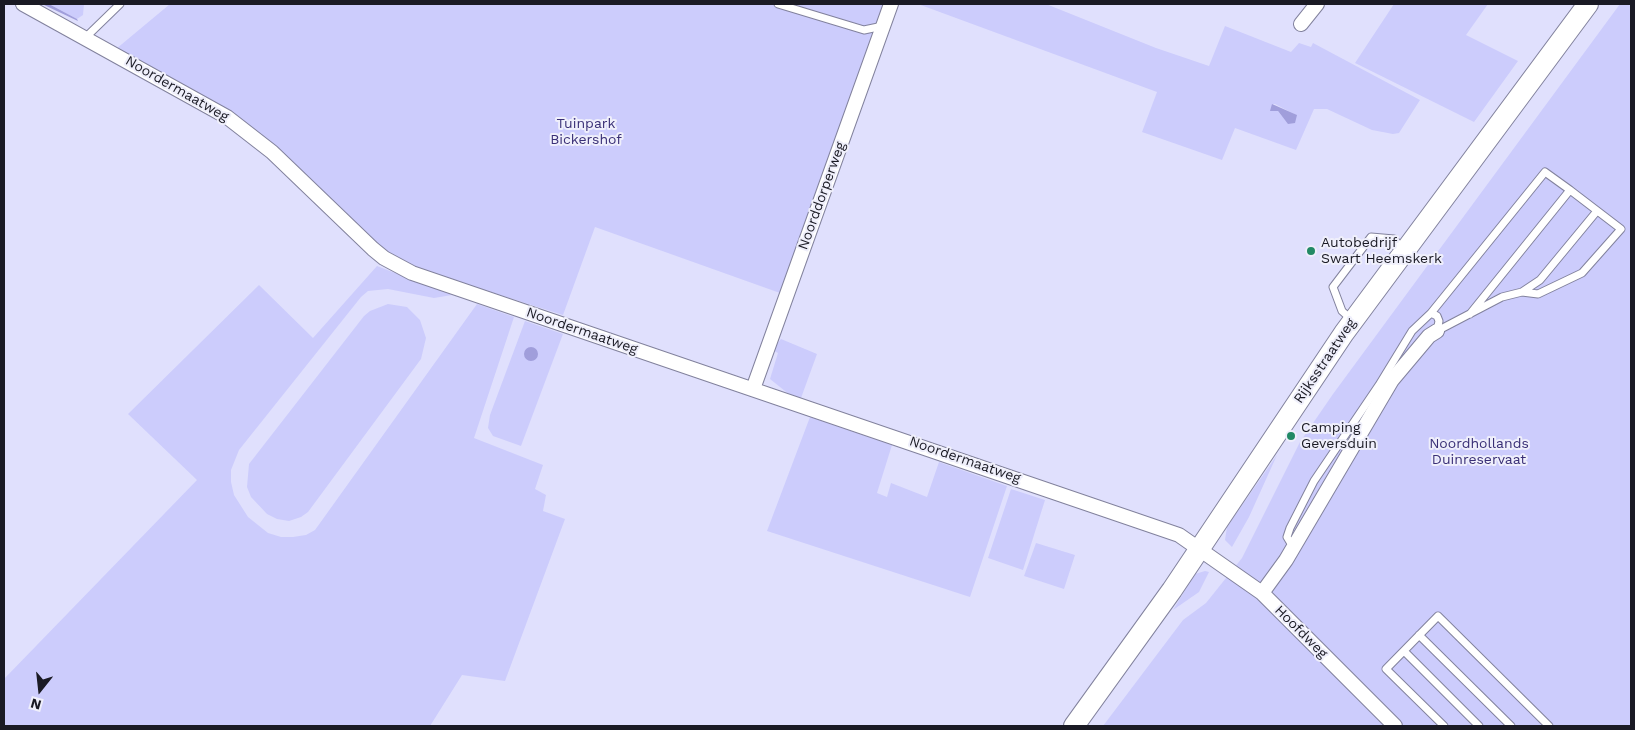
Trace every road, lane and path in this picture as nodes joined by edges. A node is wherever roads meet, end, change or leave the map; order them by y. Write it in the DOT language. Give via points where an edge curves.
graph roads {
  1 [pos="23,4"];
  2 [pos="120,4"];
  3 [pos="778,4"];
  4 [pos="891,4"];
  5 [pos="1317,4"];
  6 [pos="1588,4"];
  7 [pos="1301,24"];
  8 [pos="884,26"];
  9 [pos="85,38"];
  10 [pos="1570,190"];
  11 [pos="1597,211"];
  12 [pos="1404,250"];
  13 [pos="1522,292"];
  14 [pos="1431,313"];
  15 [pos="1470,314"];
  16 [pos="1353,320"];
  17 [pos="1437,332"];
  18 [pos="753,388"];
  19 [pos="1298,540"];
  20 [pos="1199,548"];
  21 [pos="1262,593"];
  22 [pos="1419,635"];
  23 [pos="1404,651"];
  24 [pos="1074,726"];
  25 [pos="1395,726"];
  26 [pos="1444,726"];
  27 [pos="1479,726"];
  28 [pos="1511,726"];
  29 [pos="1549,726"];
  1 -- 9 [label="street, Noordermaatweg"];
  2 -- 9 [label="lane"];
  3 -- 8 [label="lane" via="864,30"];
  4 -- 8 [label="street, Noorddorperweg"];
  5 -- 7 [label="street"];
  6 -- 12 [label="main road, Rijksstraatweg"];
  8 -- 18 [label="street, Noorddorperweg"];
  9 -- 18 [label="street, Noordermaatweg" via="228,117 278,158 373,249 398,266"];
  10 -- 11 [label="lane"];
  10 -- 14 [label="lane" via="1545,172"];
  10 -- 15 [label="lane"];
  11 -- 13 [label="lane" via="1540,280"];
  11 -- 13 [label="lane" via="1621,229 1582,274 1538,294"];
  12 -- 16 [label="main road, Rijksstraatweg"];
  12 -- 16 [label="lane" via="1394,239 1371,236 1333,287 1342,311"];
  13 -- 15 [label="lane"];
  14 -- 17 [label="lane" via="1439,321"];
  14 -- 19 [label="lane" via="1412,331 1314,481 1287,537 1290,542"];
  15 -- 17 [label="lane"];
  16 -- 20 [label="main road, Rijksstraatweg"];
  17 -- 19 [label="street" via="1429,336 1392,380"];
  18 -- 20 [label="street, Noordermaatweg" via="1166,530"];
  19 -- 21 [label="street"];
  20 -- 21 [label="street, Hoofdweg"];
  20 -- 24 [label="main road, Rijksstraatweg"];
  21 -- 25 [label="street, Hoofdweg"];
  22 -- 23 [label="lane"];
  22 -- 28 [label="lane"];
  22 -- 29 [label="lane" via="1438,616"];
  23 -- 26 [label="lane" via="1386,669"];
  23 -- 27 [label="lane"];
}
